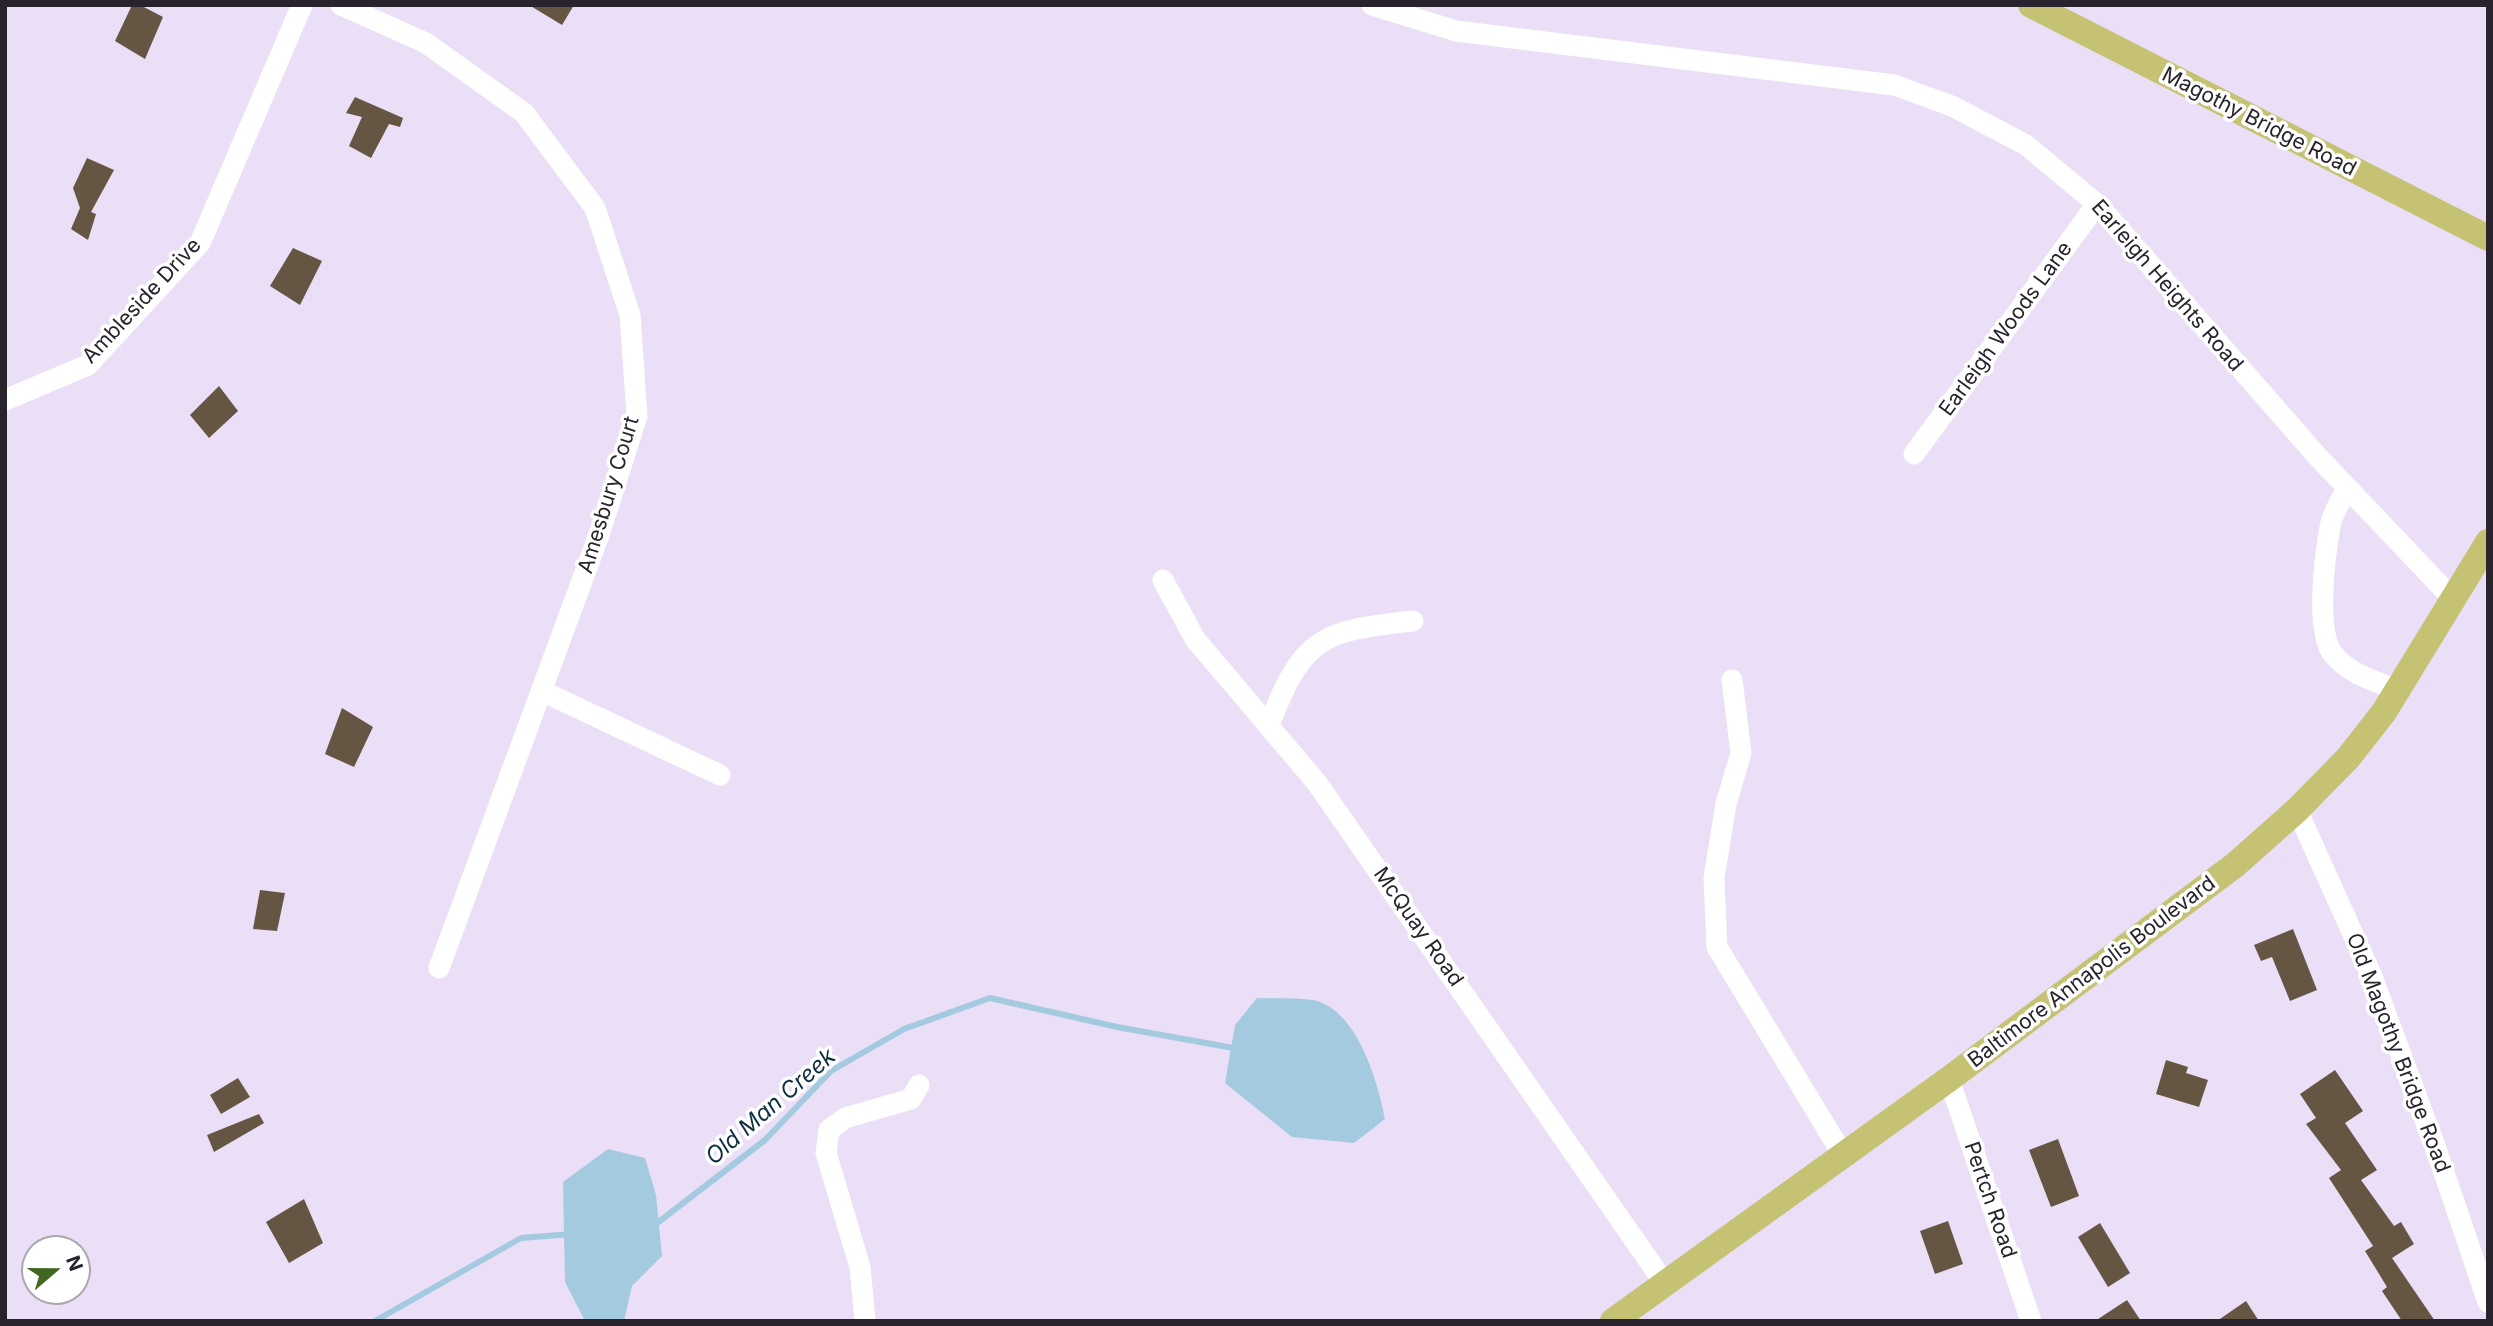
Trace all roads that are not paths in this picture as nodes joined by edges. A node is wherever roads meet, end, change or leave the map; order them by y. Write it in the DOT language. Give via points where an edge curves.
graph roads {
  1 [pos="302,5"];
  2 [pos="341,5"];
  3 [pos="1372,5"];
  4 [pos="2031,5"];
  5 [pos="2097,204"];
  6 [pos="2488,238"];
  7 [pos="5,400"];
  8 [pos="1914,454"];
  9 [pos="2347,488"];
  10 [pos="2488,542"];
  11 [pos="1163,580"];
  12 [pos="2454,600"];
  13 [pos="1413,621"];
  14 [pos="1732,680"];
  15 [pos="2398,690"];
  16 [pos="542,691"];
  17 [pos="1269,725"];
  18 [pos="720,775"];
  19 [pos="2297,810"];
  20 [pos="439,968"];
  21 [pos="1949,1079"];
  22 [pos="919,1085"];
  23 [pos="1843,1155"];
  24 [pos="1663,1282"];
  25 [pos="2488,1302"];
  26 [pos="865,1321"];
  27 [pos="1613,1321"];
  28 [pos="2031,1321"];
  1 -- 7 [label="street, Ambleside Drive" via="200,243 88,365"];
  2 -- 16 [label="street, Amesbury Court" via="426,43 524,114 595,208 630,315 637,416"];
  3 -- 5 [label="street, Earleigh Heights Road" via="1455,31 1894,85 1952,106 2026,145"];
  4 -- 6 [label="main road, Magothy Bridge Road"];
  5 -- 8 [label="street, Earleigh Woods Lane"];
  5 -- 9 [label="street, Earleigh Heights Road"];
  9 -- 12 [label="street, Earleigh Heights Road"];
  9 -- 15 [label="street" via="2330,524 2325,634 2331,652 2344,666"];
  10 -- 12 [label="main road, Baltimore Annapolis Boulevard"];
  11 -- 17 [label="street, McQuay Road" via="1195,639"];
  12 -- 15 [label="main road, Baltimore Annapolis Boulevard"];
  13 -- 17 [label="street" via="1327,636 1300,660"];
  14 -- 23 [label="street" via="1741,752 1726,804 1714,878 1717,947"];
  15 -- 19 [label="main road, Baltimore Annapolis Boulevard" via="2348,758"];
  16 -- 18 [label="street"];
  16 -- 20 [label="street, Amesbury Court"];
  17 -- 24 [label="street, McQuay Road" via="1317,783"];
  19 -- 21 [label="main road, Baltimore Annapolis Boulevard" via="2235,865"];
  19 -- 25 [label="street, Old Magothy Bridge Road" via="2371,974"];
  21 -- 23 [label="main road, Baltimore Annapolis Boulevard"];
  21 -- 28 [label="street, Pertch Road"];
  22 -- 26 [label="street" via="911,1099 845,1118 829,1130 826,1153 860,1267"];
  23 -- 24 [label="main road, Baltimore Annapolis Boulevard"];
  24 -- 27 [label="main road, Baltimore Annapolis Boulevard"];
}
